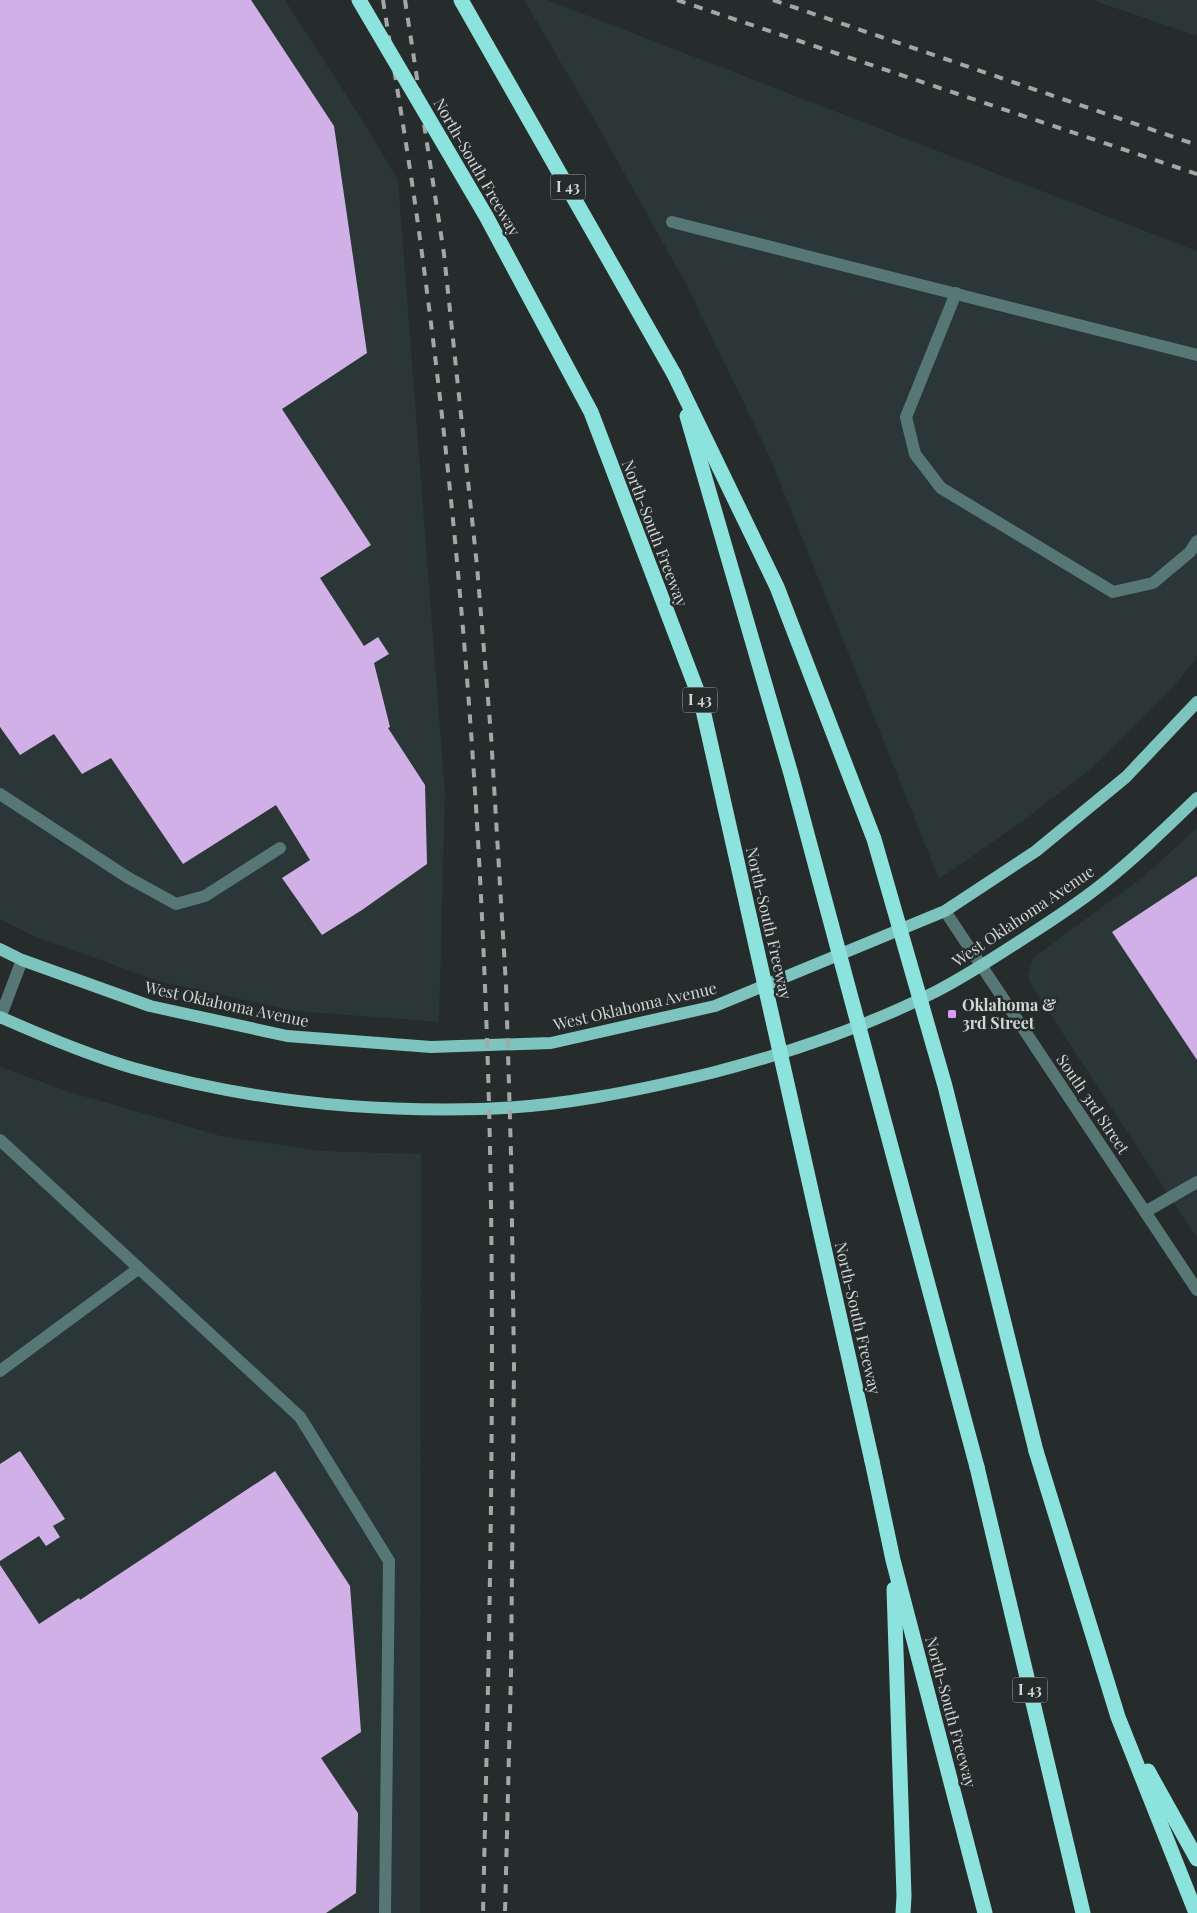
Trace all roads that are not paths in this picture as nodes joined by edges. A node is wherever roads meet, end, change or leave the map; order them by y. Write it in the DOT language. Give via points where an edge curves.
graph roads {
  1 [pos="359,0"];
  2 [pos="461,0"];
  3 [pos="672,222"];
  4 [pos="956,293"];
  5 [pos="1197,355"];
  6 [pos="674,374"];
  7 [pos="1197,541"];
  8 [pos="1197,703"];
  9 [pos="0,794"];
  10 [pos="1197,798"];
  11 [pos="280,848"];
  12 [pos="945,911"];
  13 [pos="0,949"];
  14 [pos="22,960"];
  15 [pos="982,966"];
  16 [pos="0,1018"];
  17 [pos="0,1140"];
  18 [pos="1197,1182"];
  19 [pos="1145,1212"];
  20 [pos="138,1269"];
  21 [pos="1197,1290"];
  22 [pos="0,1371"];
  23 [pos="893,1560"];
  24 [pos="1118,1717"];
  25 [pos="1197,1859"];
  26 [pos="385,1913"];
  27 [pos="903,1913"];
  28 [pos="985,1913"];
  29 [pos="1083,1913"];
  30 [pos="1196,1913"];
  1 -- 23 [label="highway, North-South Freeway / I 43, bridge" via="486,216 591,412 701,701"];
  2 -- 6 [label="highway, I 43"];
  3 -- 4 [label="street"];
  4 -- 5 [label="street"];
  4 -- 7 [label="street" via="906,418 915,454 941,488 1113,592 1153,583 1190,552"];
  6 -- 24 [label="highway, bridge" via="777,587 874,839 945,1086 1036,1451"];
  6 -- 29 [label="highway, I 43, bridge" via="791,774 977,1467"];
  8 -- 12 [label="main road, West Oklahoma Avenue" via="1126,778 1036,850"];
  9 -- 11 [label="street" via="176,904 205,896"];
  10 -- 15 [label="main road, West Oklahoma Avenue" via="1100,886"];
  12 -- 14 [label="main road, West Oklahoma Avenue" via="715,1006 551,1043 431,1047 287,1036 150,1006"];
  12 -- 15 [label="street, South 3rd Street"];
  13 -- 14 [label="main road, West Oklahoma Avenue"];
  14 -- 16 [label="street"];
  15 -- 16 [label="main road, West Oklahoma Avenue" via="885,1015 764,1060 612,1095 482,1109 332,1104 203,1084 133,1068 66,1046"];
  15 -- 19 [label="street, South 3rd Street"];
  17 -- 20 [label="street"];
  18 -- 19 [label="street"];
  19 -- 21 [label="street, South 3rd Street"];
  20 -- 22 [label="street"];
  20 -- 26 [label="street" via="300,1417 390,1561"];
  23 -- 27 [label="highway"];
  23 -- 28 [label="highway, North-South Freeway / I 43"];
  24 -- 25 [label="highway"];
  24 -- 30 [label="highway"];
}
